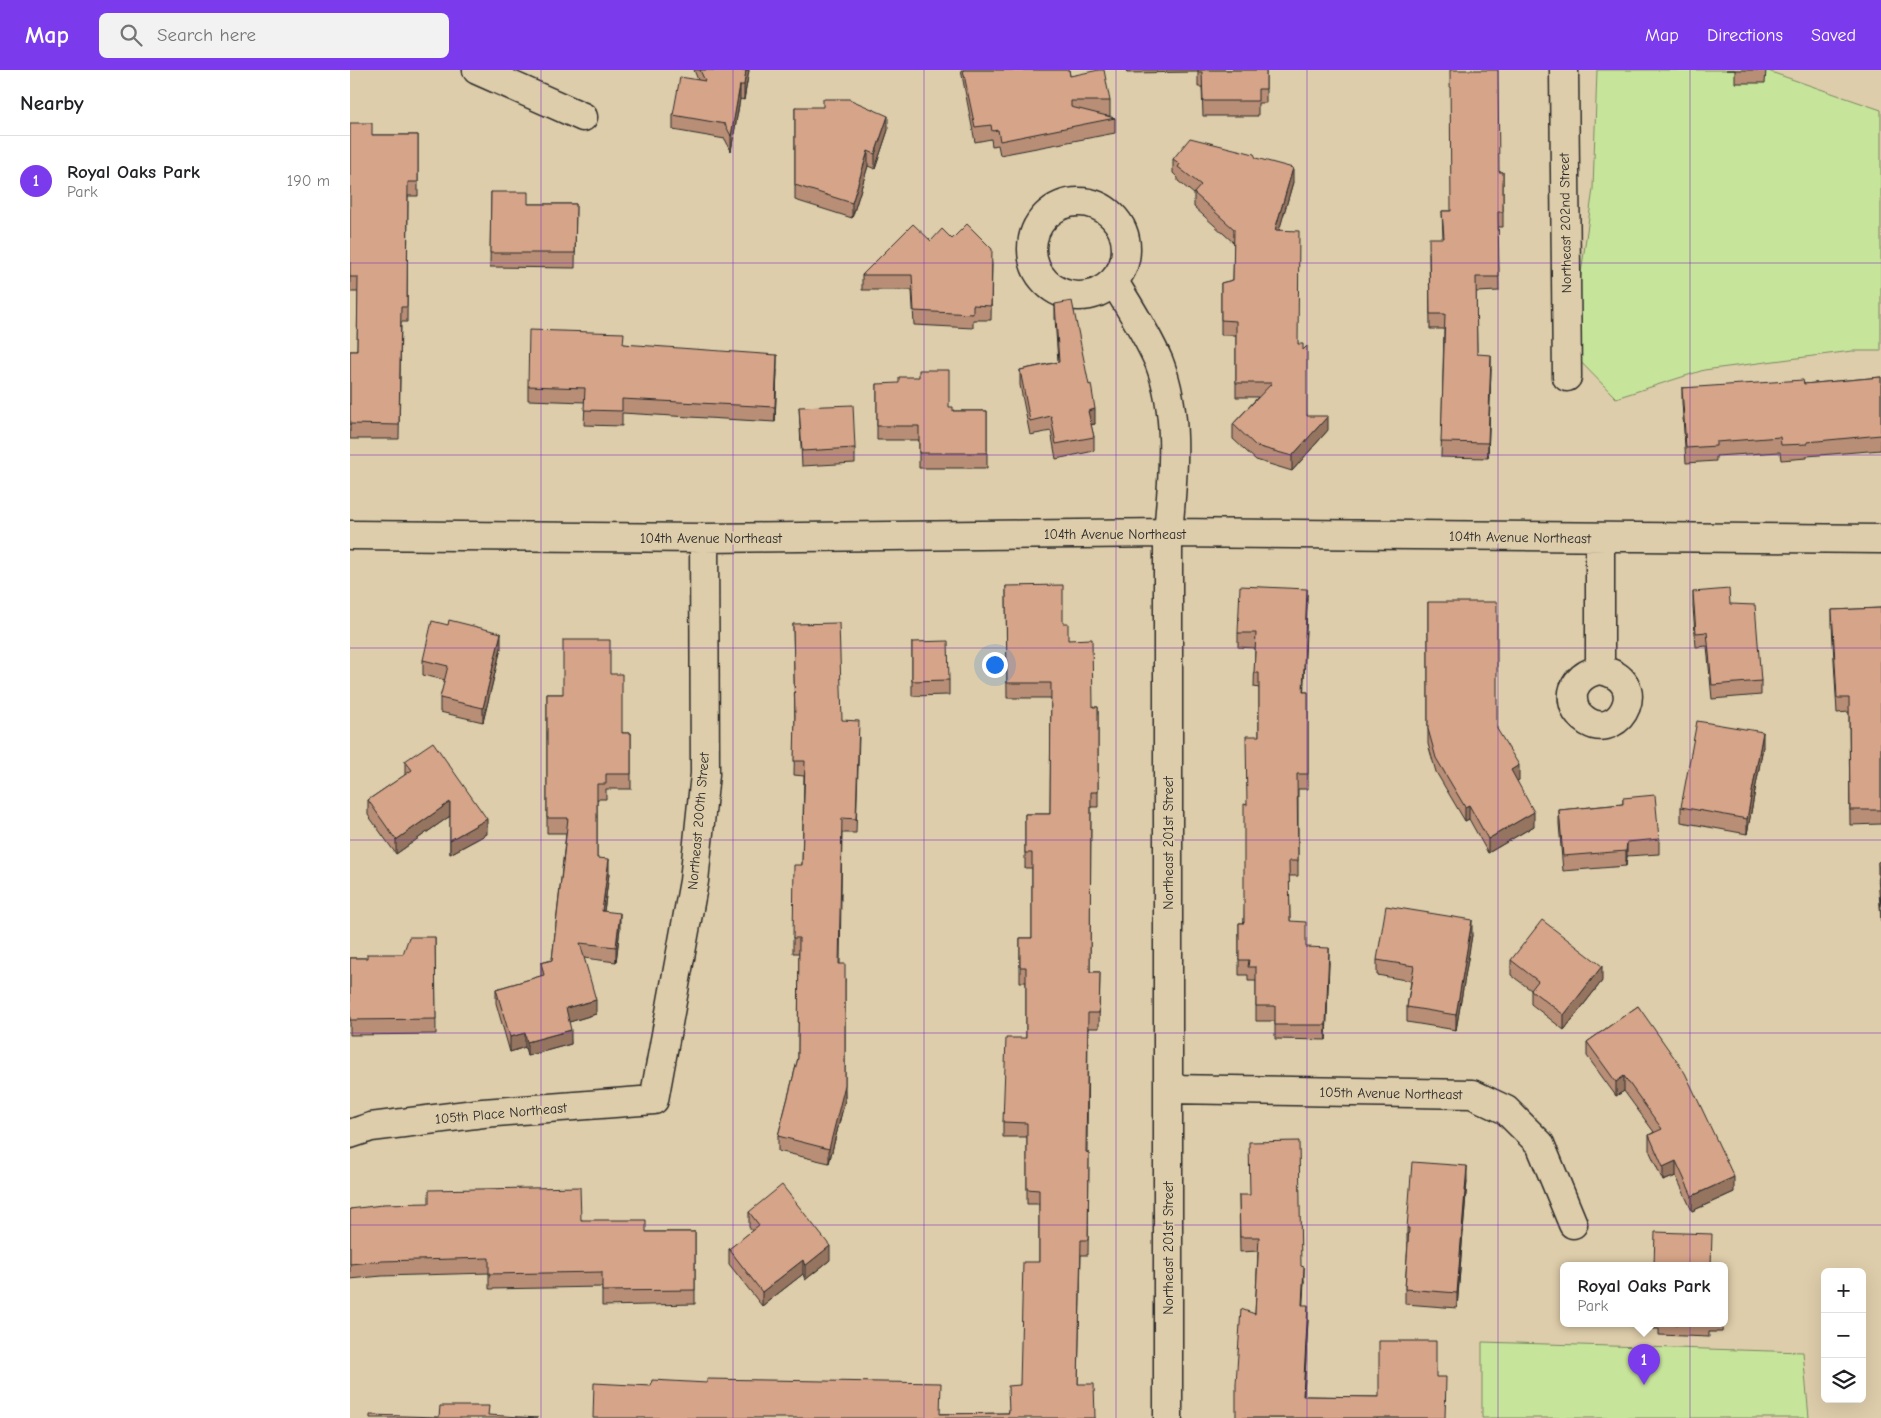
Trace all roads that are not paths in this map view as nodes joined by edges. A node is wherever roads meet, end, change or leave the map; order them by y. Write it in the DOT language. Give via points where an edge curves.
graph roads {
  1 [pos="477,70"];
  2 [pos="1564,70"];
  3 [pos="583,117"];
  4 [pos="1114,282"];
  5 [pos="1567,377"];
  6 [pos="1168,533"];
  7 [pos="350,535"];
  8 [pos="704,538"];
  9 [pos="1600,538"];
  10 [pos="1881,539"];
  11 [pos="1600,670"];
  12 [pos="1168,1089"];
  13 [pos="654,1100"];
  14 [pos="350,1134"];
  15 [pos="1573,1224"];
  16 [pos="1168,1418"];
  1 -- 3 [label="street"];
  2 -- 5 [label="street, Northeast 202nd Street"];
  4 -- 6 [label="street, Northeast 201st Street" via="1144,330 1167,393 1173,426 1174,468"];
  6 -- 8 [label="street, 104th Avenue Northeast"];
  6 -- 9 [label="street, 104th Avenue Northeast"];
  6 -- 12 [label="street, Northeast 201st Street"];
  7 -- 8 [label="street, 104th Avenue Northeast"];
  8 -- 13 [label="street, Northeast 200th Street" via="705,774 694,881"];
  9 -- 10 [label="street, 104th Avenue Northeast"];
  9 -- 11 [label="street"];
  12 -- 15 [label="street, 105th Avenue Northeast" via="1472,1094 1506,1110 1540,1144"];
  12 -- 16 [label="street, Northeast 201st Street"];
  13 -- 14 [label="street, 105th Place Northeast" via="482,1113 371,1127"];
}
